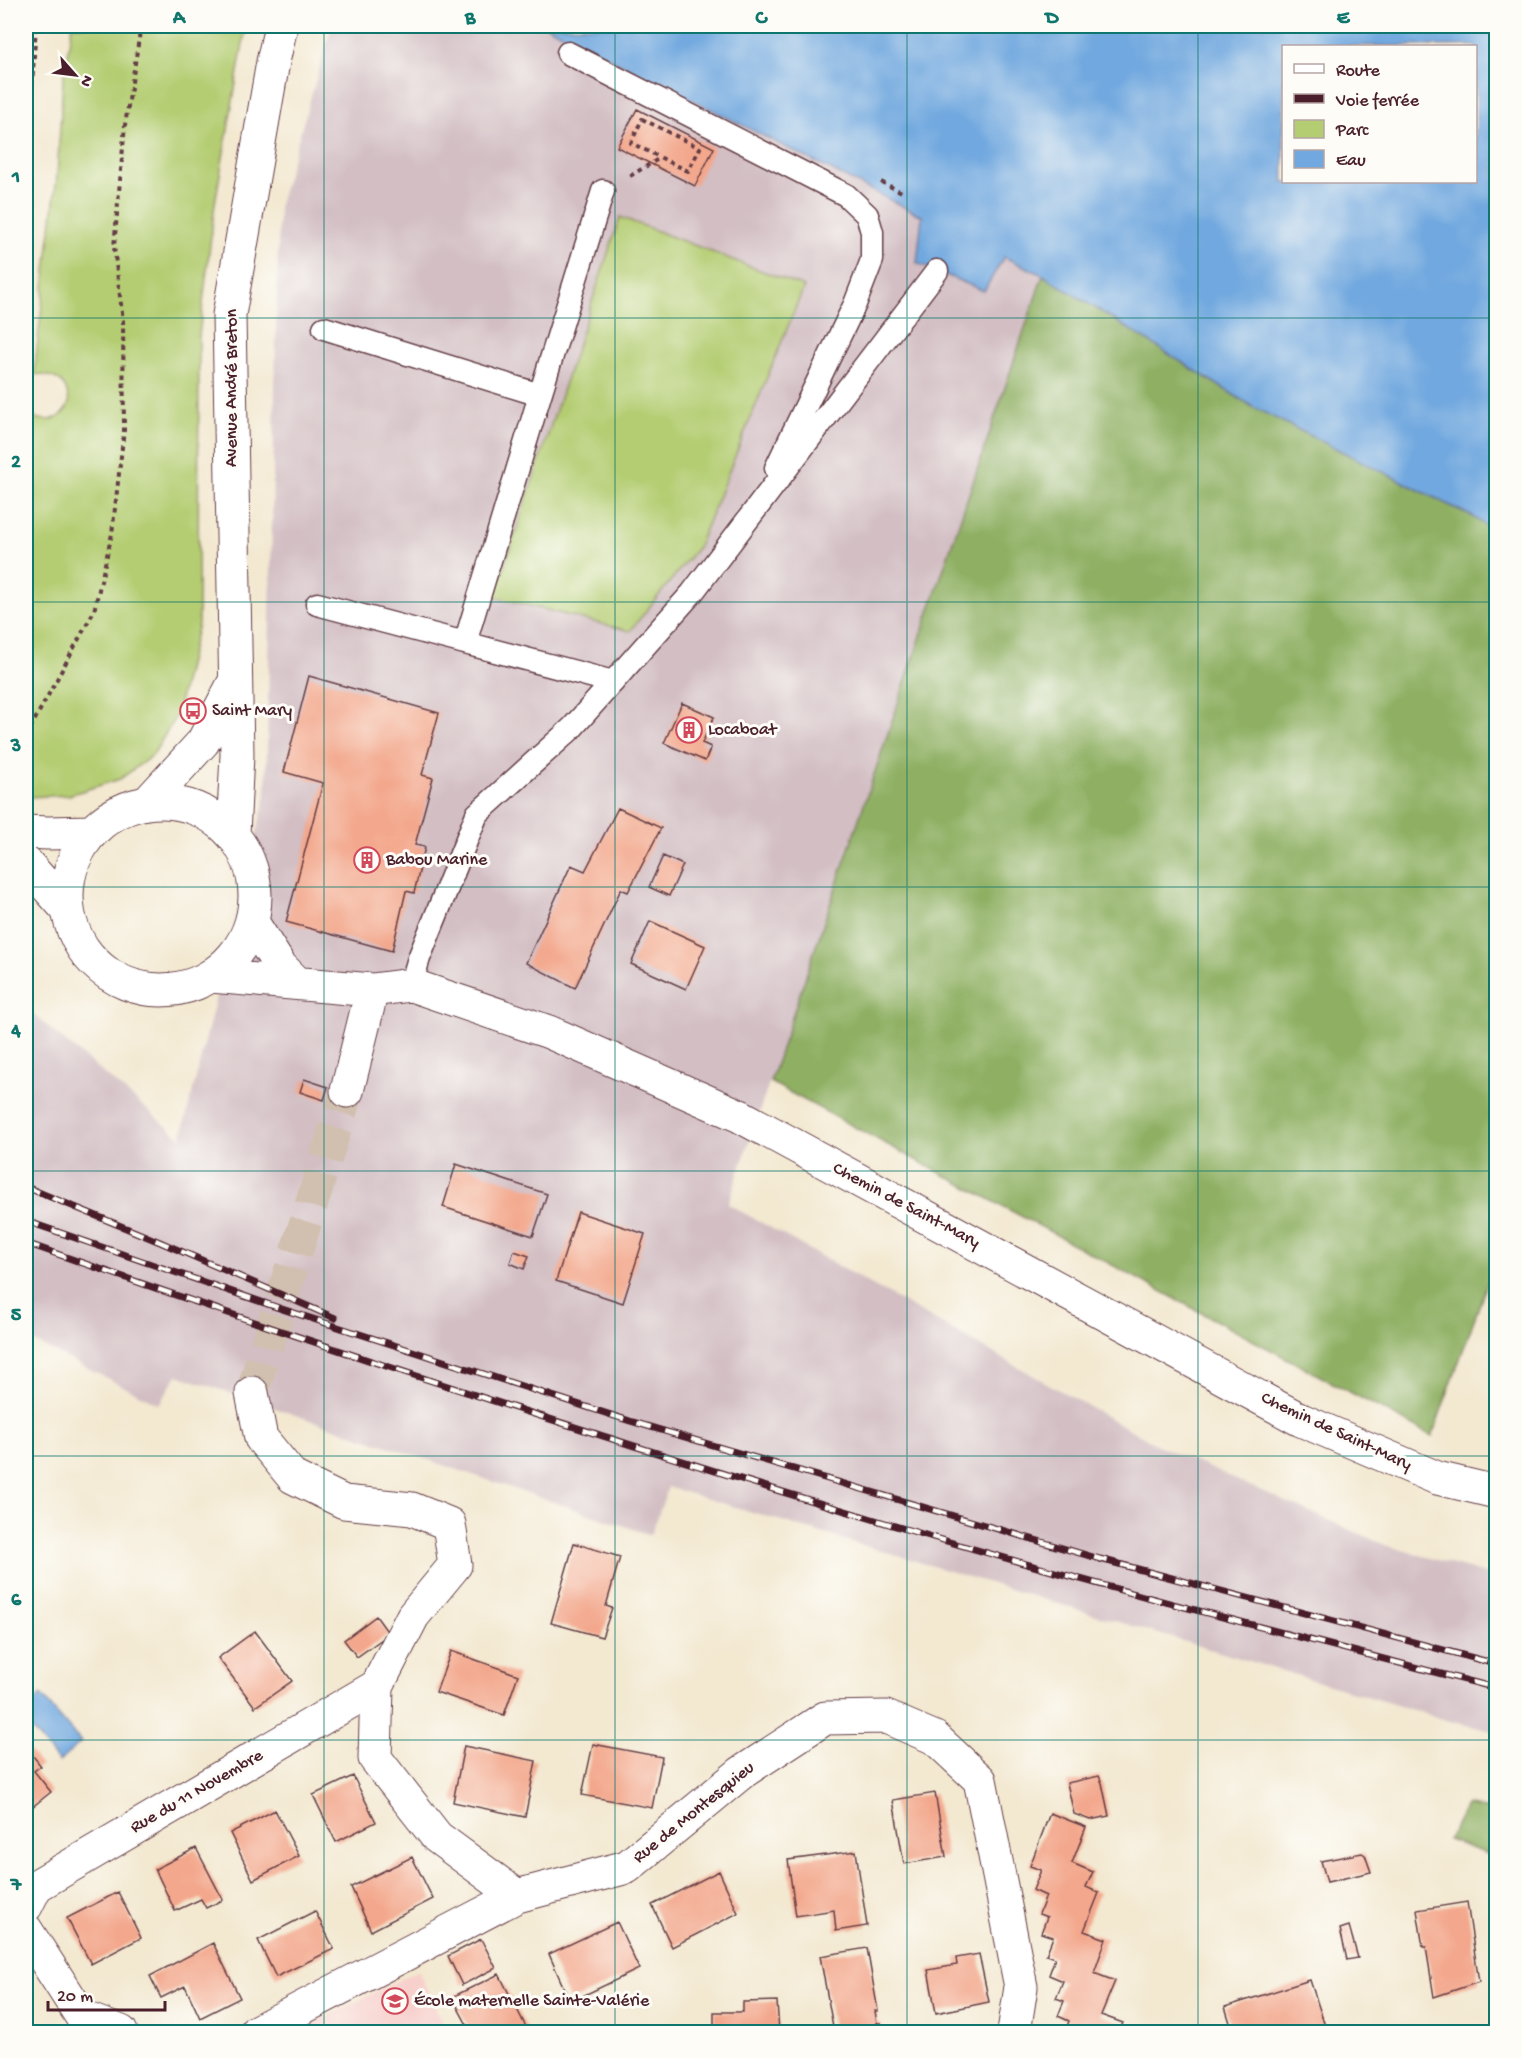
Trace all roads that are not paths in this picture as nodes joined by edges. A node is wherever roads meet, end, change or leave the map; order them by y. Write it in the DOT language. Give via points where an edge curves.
graph roads {
  1 [pos="281,26"];
  2 [pos="568,53"];
  3 [pos="603,191"];
  4 [pos="937,271"];
  5 [pos="324,328"];
  6 [pos="540,395"];
  7 [pos="754,512"];
  8 [pos="317,604"];
  9 [pos="465,643"];
  10 [pos="613,682"];
  11 [pos="234,684"];
  12 [pos="148,802"];
  13 [pos="92,831"];
  14 [pos="26,832"];
  15 [pos="233,834"];
  16 [pos="26,863"];
  17 [pos="67,909"];
  18 [pos="252,922"];
  19 [pos="211,976"];
  20 [pos="296,982"];
  21 [pos="411,986"];
  22 [pos="372,990"];
  23 [pos="347,1091"];
  24 [pos="252,1393"];
  25 [pos="1497,1492"];
  26 [pos="377,1686"];
  27 [pos="517,1896"];
  28 [pos="26,1906"];
  29 [pos="26,1930"];
  30 [pos="121,2032"];
  31 [pos="256,2032"];
  32 [pos="1014,2032"];
  1 -- 11 [label="street, Avenue André Breton" via="229,315"];
  2 -- 7 [label="lane" via="846,195 867,215 872,232 872,260 855,304"];
  3 -- 6 [label="lane"];
  4 -- 7 [label="lane"];
  5 -- 6 [label="lane"];
  6 -- 9 [label="lane"];
  7 -- 10 [label="lane" via="692,593"];
  8 -- 9 [label="lane"];
  9 -- 10 [label="lane"];
  10 -- 21 [label="lane" via="572,728 477,814"];
  11 -- 12 [label="street, Avenue André Breton" via="203,742"];
  11 -- 15 [label="street, Avenue André Breton" via="237,755"];
  12 -- 13 [label="street" via="127,807"];
  12 -- 15 [label="street" via="183,803 209,814"];
  13 -- 14 [label="street"];
  13 -- 17 [label="street" via="83,842 72,875"];
  15 -- 18 [label="street" via="250,860 256,891"];
  16 -- 17 [label="street"];
  17 -- 19 [label="street" via="70,926 84,953 105,974 132,987 162,991 191,987"];
  18 -- 19 [label="street" via="239,951"];
  18 -- 20 [label="street" via="280,966"];
  19 -- 20 [label="street, Chemin de Saint-Mary"];
  20 -- 22 [label="street, Chemin de Saint-Mary"];
  21 -- 22 [label="street, Chemin de Saint-Mary"];
  21 -- 25 [label="street, Chemin de Saint-Mary" via="549,1032 740,1116 1301,1420 1437,1478"];
  22 -- 23 [label="street"];
  24 -- 26 [label="street" via="261,1438 293,1477 344,1502 412,1509 449,1524 455,1565 413,1616"];
  26 -- 27 [label="street" via="375,1758 437,1837"];
  26 -- 28 [label="street, Rue du 11 Novembre" via="36,1887"];
  27 -- 31 [label="street"];
  27 -- 32 [label="street, Rue de Montesquieu" via="627,1867 741,1773 825,1718 886,1717 935,1738 980,1780 1021,1988"];
  29 -- 30 [label="street" via="82,2017"];
}
